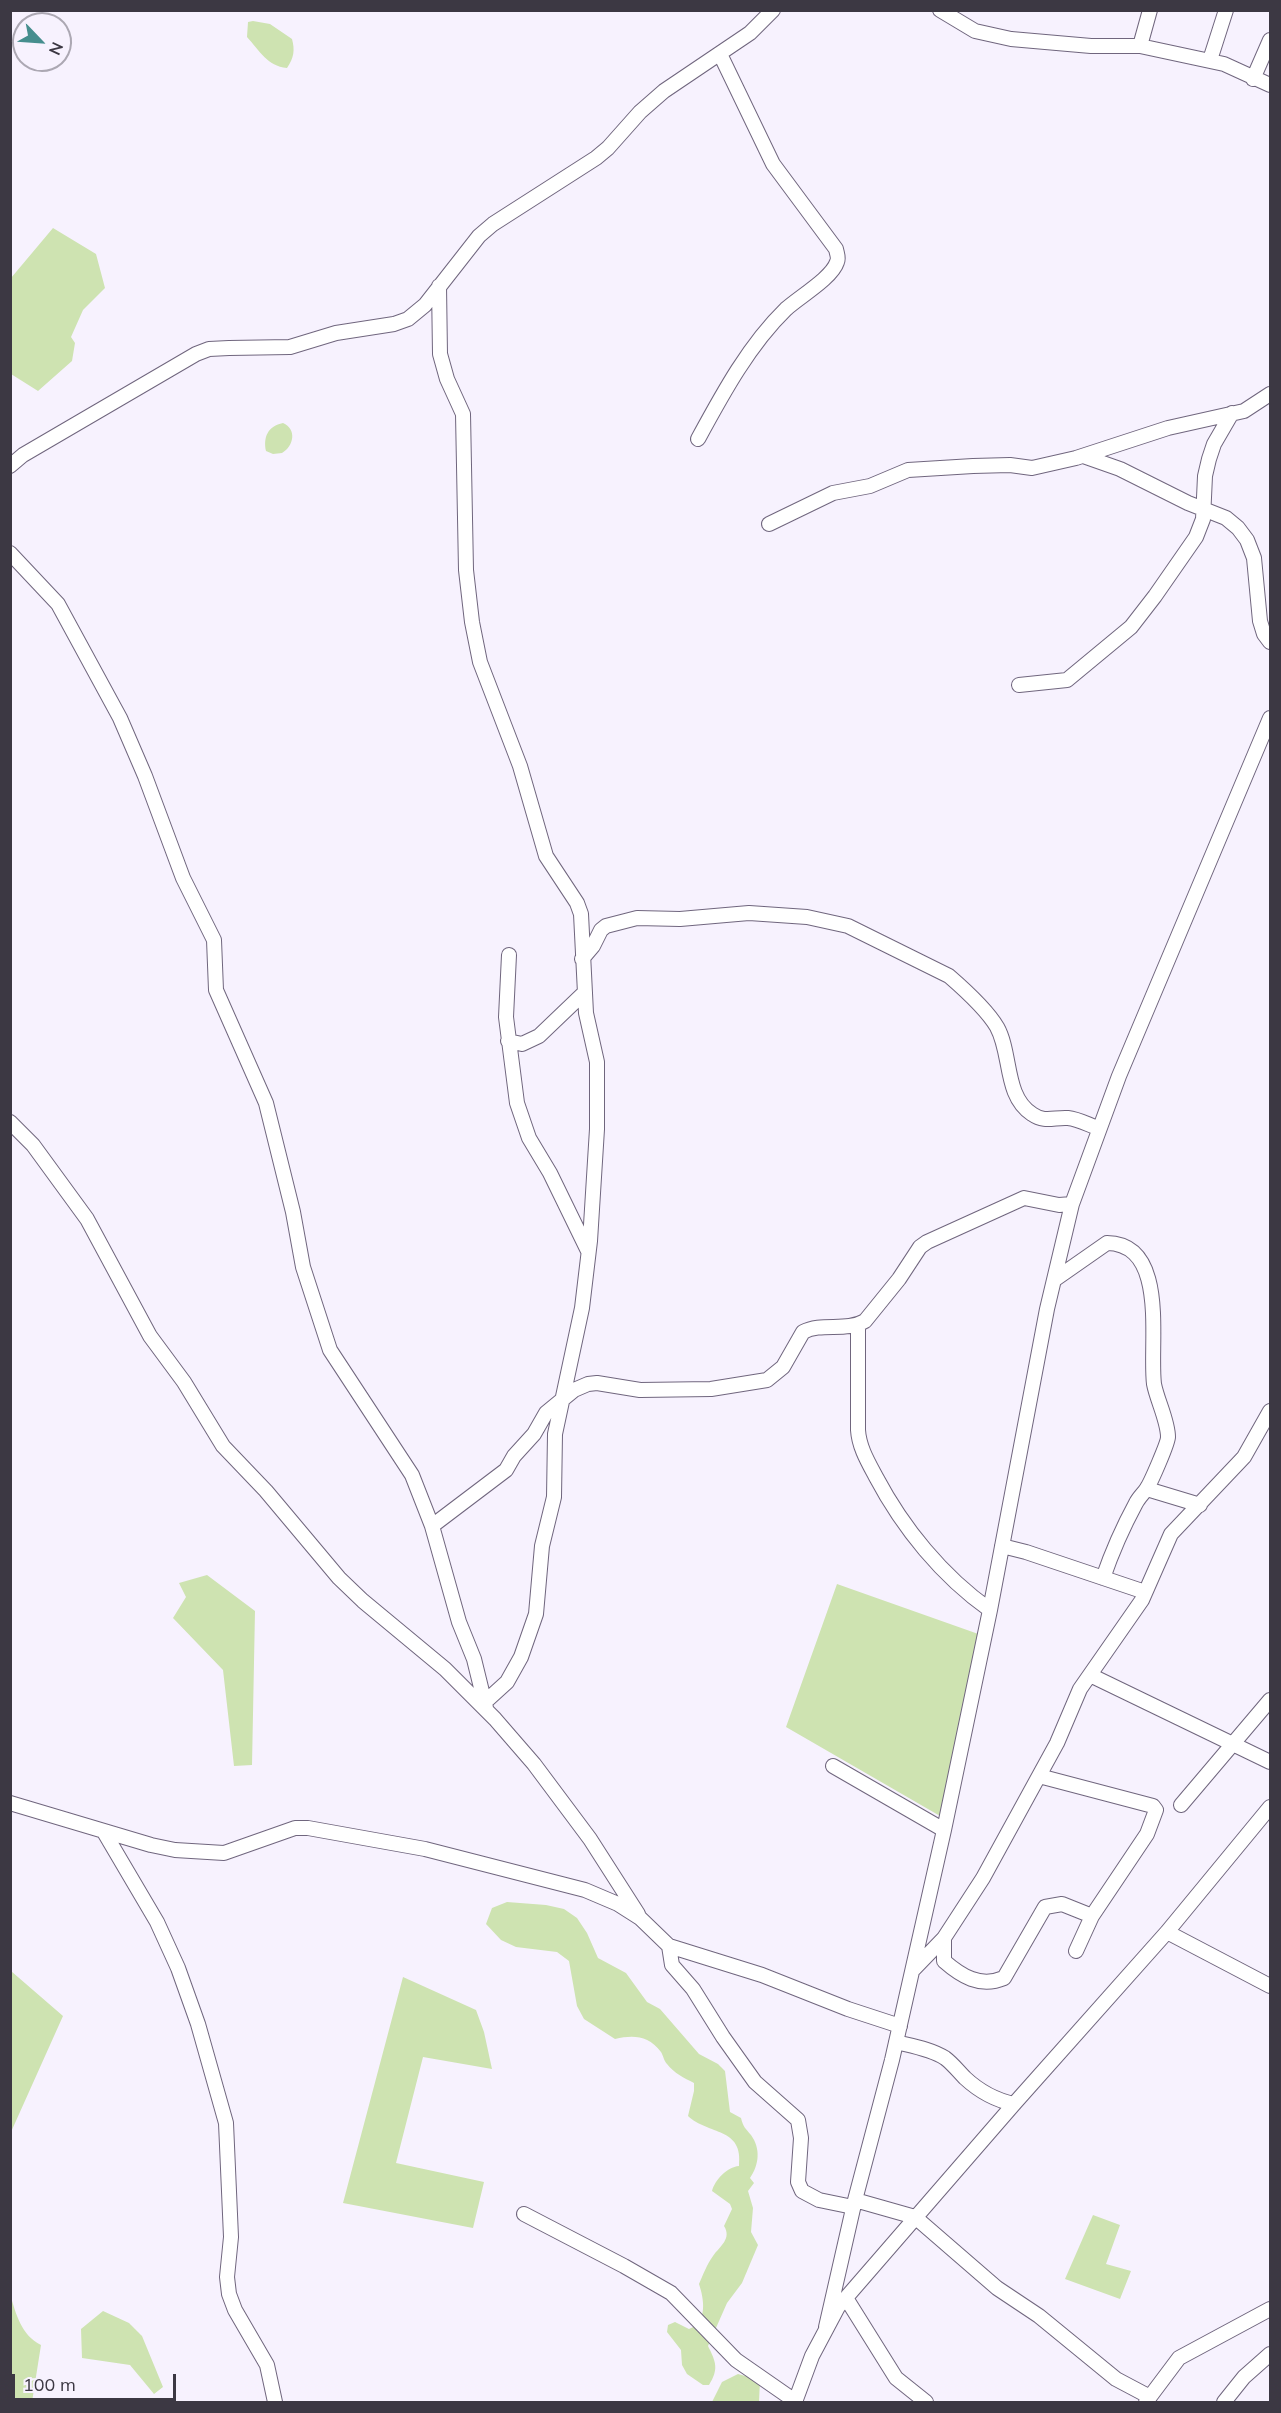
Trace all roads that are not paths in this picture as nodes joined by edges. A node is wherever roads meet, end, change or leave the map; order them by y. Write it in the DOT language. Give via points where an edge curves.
graph roads {
  1 [pos="773,10"];
  2 [pos="940,10"];
  3 [pos="1150,10"];
  4 [pos="1226,10"];
  5 [pos="1270,40"];
  6 [pos="1140,46"];
  7 [pos="720,54"];
  8 [pos="1210,60"];
  9 [pos="1253,79"];
  10 [pos="1270,85"];
  11 [pos="439,286"];
  12 [pos="1270,394"];
  13 [pos="1232,413"];
  14 [pos="698,439"];
  15 [pos="1083,456"];
  16 [pos="10,466"];
  17 [pos="1204,509"];
  18 [pos="769,524"];
  19 [pos="10,553"];
  20 [pos="1270,642"];
  21 [pos="1018,685"];
  22 [pos="1268,723"];
  23 [pos="1270,749"];
  24 [pos="508,955"];
  25 [pos="582,959"];
  26 [pos="585,992"];
  27 [pos="508,1041"];
  28 [pos="10,1122"];
  29 [pos="1098,1128"];
  30 [pos="1072,1204"];
  31 [pos="588,1251"];
  32 [pos="1054,1280"];
  33 [pos="858,1325"];
  34 [pos="561,1400"];
  35 [pos="1270,1411"];
  36 [pos="1147,1489"];
  37 [pos="1200,1505"];
  38 [pos="432,1526"];
  39 [pos="1002,1546"];
  40 [pos="1103,1578"];
  41 [pos="1145,1592"];
  42 [pos="990,1610"];
  43 [pos="1090,1675"];
  44 [pos="1270,1700"];
  45 [pos="486,1706"];
  46 [pos="1234,1742"];
  47 [pos="1270,1762"];
  48 [pos="833,1766"];
  49 [pos="1038,1776"];
  50 [pos="10,1803"];
  51 [pos="1181,1805"];
  52 [pos="1270,1807"];
  53 [pos="944,1830"];
  54 [pos="104,1832"];
  55 [pos="1092,1916"];
  56 [pos="640,1918"];
  57 [pos="1167,1932"];
  58 [pos="944,1938"];
  59 [pos="669,1946"];
  60 [pos="1076,1951"];
  61 [pos="913,1970"];
  62 [pos="1270,1986"];
  63 [pos="900,2026"];
  64 [pos="896,2042"];
  65 [pos="1014,2104"];
  66 [pos="854,2204"];
  67 [pos="524,2214"];
  68 [pos="915,2217"];
  69 [pos="846,2298"];
  70 [pos="1270,2309"];
  71 [pos="826,2327"];
  72 [pos="1270,2354"];
  73 [pos="1148,2400"];
  74 [pos="795,2402"];
  75 [pos="274,2403"];
  76 [pos="926,2403"];
  77 [pos="1224,2403"];
  1 -- 7 [label="street" via="750,33"];
  2 -- 6 [label="street" via="975,31 1001,37 1091,46"];
  3 -- 6 [label="street"];
  4 -- 8 [label="street"];
  5 -- 9 [label="street"];
  6 -- 8 [label="street"];
  7 -- 11 [label="street" via="664,91 596,158 493,224"];
  7 -- 14 [label="street" via="773,164 838,257 832,270 786,310 756,345 727,386"];
  8 -- 9 [label="street"];
  9 -- 10 [label="street"];
  11 -- 16 [label="street" via="419,312 394,324 336,333 290,347 209,349 196,354"];
  11 -- 25 [label="street" via="440,354 463,414 466,570 480,662 520,766 546,856 581,914"];
  12 -- 13 [label="street" via="1255,406"];
  13 -- 15 [label="street" via="1168,428"];
  13 -- 17 [label="street" via="1209,459"];
  15 -- 17 [label="street"];
  15 -- 18 [label="street" via="1025,469 1001,465 908,470 870,486 833,493"];
  17 -- 20 [label="street" via="1226,518 1247,540 1254,558 1260,621"];
  17 -- 21 [label="street" via="1196,537 1131,627 1067,680"];
  19 -- 38 [label="street" via="58,604 120,718 183,878 214,940 216,990 266,1102 303,1267 330,1350 412,1475"];
  22 -- 23 [label="street"];
  22 -- 29 [label="street"];
  24 -- 27 [label="street"];
  25 -- 26 [label="street"];
  25 -- 29 [label="street" via="606,926 637,918 749,913 807,917 848,926 960,985 996,1025 1021,1106 1042,1120 1071,1118"];
  26 -- 27 [label="street" via="539,1036 522,1044"];
  26 -- 31 [label="street" via="597,1062 597,1129"];
  27 -- 31 [label="street" via="518,1103 529,1138"];
  28 -- 45 [label="street" via="33,1145 87,1219 150,1336 223,1446 339,1578"];
  29 -- 30 [label="street"];
  30 -- 32 [label="street"];
  30 -- 33 [label="street" via="1024,1198 927,1242 875,1311"];
  31 -- 34 [label="street" via="582,1308"];
  32 -- 36 [label="street" via="1107,1243 1129,1248 1143,1263 1153,1321 1154,1383 1168,1438"];
  32 -- 39 [label="street"];
  33 -- 34 [label="street" via="803,1332 783,1367 767,1380 711,1389 640,1390 588,1384"];
  33 -- 42 [label="street" via="858,1439 865,1456 907,1529 946,1572"];
  34 -- 38 [label="street" via="540,1420 506,1470"];
  34 -- 45 [label="street" via="555,1434 554,1497 542,1546 534,1624 507,1683"];
  35 -- 37 [label="street" via="1244,1457"];
  36 -- 37 [label="street"];
  36 -- 40 [label="street" via="1115,1545"];
  37 -- 41 [label="street" via="1171,1534"];
  38 -- 45 [label="street"];
  39 -- 40 [label="street"];
  39 -- 42 [label="street"];
  40 -- 41 [label="street"];
  41 -- 43 [label="street"];
  42 -- 53 [label="street"];
  43 -- 46 [label="street"];
  43 -- 49 [label="street"];
  44 -- 46 [label="street"];
  45 -- 56 [label="street" via="590,1839"];
  46 -- 47 [label="street"];
  46 -- 51 [label="street"];
  48 -- 53 [label="street"];
  49 -- 55 [label="street" via="1156,1809 1147,1834"];
  49 -- 58 [label="street" via="983,1878"];
  50 -- 54 [label="street"];
  52 -- 57 [label="street"];
  53 -- 61 [label="street"];
  54 -- 56 [label="street" via="174,1850 224,1853 295,1828 308,1828 425,1849 585,1890"];
  54 -- 75 [label="street" via="157,1922 198,2024 226,2123 229,2294 267,2365"];
  55 -- 58 [label="street" via="1062,1904 1045,1907 1004,1978 994,1982 976,1981 944,1961"];
  55 -- 60 [label="street"];
  56 -- 59 [label="street"];
  57 -- 62 [label="street"];
  57 -- 65 [label="street"];
  58 -- 61 [label="street"];
  59 -- 63 [label="street" via="762,1975"];
  59 -- 66 [label="street" via="672,1965 693,1989 755,2082 798,2120 798,2182 802,2191 819,2200"];
  61 -- 63 [label="street"];
  63 -- 64 [label="street"];
  64 -- 65 [label="street" via="937,2053 979,2089"];
  64 -- 66 [label="street"];
  65 -- 68 [label="street"];
  66 -- 68 [label="street"];
  66 -- 71 [label="street"];
  67 -- 74 [label="street" via="671,2293 736,2360"];
  68 -- 69 [label="street"];
  68 -- 73 [label="street" via="997,2288"];
  69 -- 71 [label="street"];
  69 -- 76 [label="street" via="896,2378"];
  70 -- 73 [label="street" via="1179,2358"];
  71 -- 74 [label="street"];
  72 -- 77 [label="street" via="1244,2377"];
}
